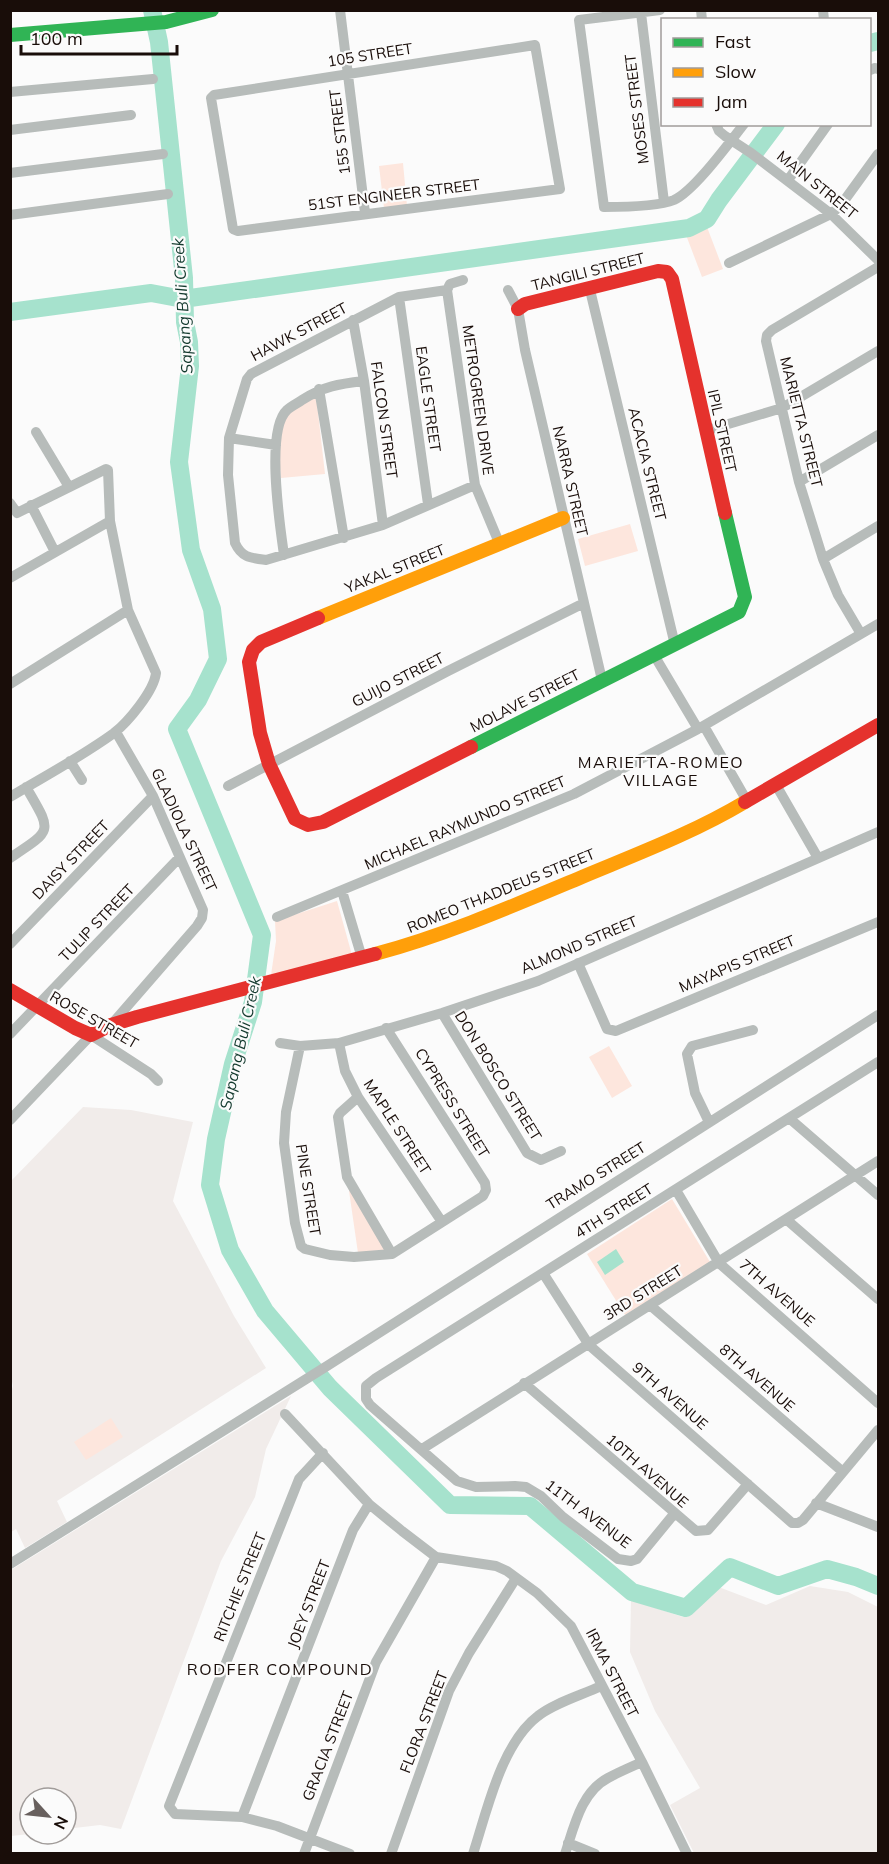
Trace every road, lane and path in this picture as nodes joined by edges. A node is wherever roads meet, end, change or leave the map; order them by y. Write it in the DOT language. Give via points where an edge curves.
graph roads {
  1 [pos="212,10"];
  2 [pos="340,10"];
  3 [pos="660,10"];
  4 [pos="641,13"];
  5 [pos="10,35"];
  6 [pos="348,73"];
  7 [pos="153,79"];
  8 [pos="10,92"];
  9 [pos="131,115"];
  10 [pos="717,126"];
  11 [pos="742,126"];
  12 [pos="827,126"];
  13 [pos="10,130"];
  14 [pos="731,141"];
  15 [pos="163,154"];
  16 [pos="879,154"];
  17 [pos="10,173"];
  18 [pos="788,180"];
  19 [pos="560,189"];
  20 [pos="168,194"];
  21 [pos="664,202"];
  22 [pos="365,213"];
  23 [pos="831,214"];
  24 [pos="10,215"];
  25 [pos="233,229"];
  26 [pos="879,260"];
  27 [pos="729,262"];
  28 [pos="879,267"];
  29 [pos="667,272"];
  30 [pos="463,280"];
  31 [pos="447,290"];
  32 [pos="508,290"];
  33 [pos="590,290"];
  34 [pos="399,297"];
  35 [pos="519,309"];
  36 [pos="353,320"];
  37 [pos="879,351"];
  38 [pos="364,381"];
  39 [pos="319,390"];
  40 [pos="782,408"];
  41 [pos="705,431"];
  42 [pos="36,432"];
  43 [pos="879,435"];
  44 [pos="229,438"];
  45 [pos="276,445"];
  46 [pos="799,482"];
  47 [pos="475,485"];
  48 [pos="69,487"];
  49 [pos="10,503"];
  50 [pos="428,504"];
  51 [pos="31,505"];
  52 [pos="563,518"];
  53 [pos="110,521"];
  54 [pos="383,525"];
  55 [pos="879,526"];
  56 [pos="344,538"];
  57 [pos="500,545"];
  58 [pos="55,552"];
  59 [pos="285,555"];
  60 [pos="823,559"];
  61 [pos="10,578"];
  62 [pos="745,597"];
  63 [pos="584,603"];
  64 [pos="128,610"];
  65 [pos="879,624"];
  66 [pos="861,634"];
  67 [pos="675,645"];
  68 [pos="654,655"];
  69 [pos="602,680"];
  70 [pos="10,684"];
  71 [pos="879,725"];
  72 [pos="701,728"];
  73 [pos="116,732"];
  74 [pos="70,761"];
  75 [pos="269,764"];
  76 [pos="82,780"];
  77 [pos="776,785"];
  78 [pos="228,786"];
  79 [pos="26,787"];
  80 [pos="153,796"];
  81 [pos="10,797"];
  82 [pos="747,801"];
  83 [pos="879,832"];
  84 [pos="10,858"];
  85 [pos="179,858"];
  86 [pos="818,858"];
  87 [pos="342,891"];
  88 [pos="277,916"];
  89 [pos="879,922"];
  90 [pos="10,944"];
  91 [pos="362,958"];
  92 [pos="578,963"];
  93 [pos="10,990"];
  94 [pos="38,1006"];
  95 [pos="442,1013"];
  96 [pos="879,1015"];
  97 [pos="111,1025"];
  98 [pos="386,1028"];
  99 [pos="753,1030"];
  100 [pos="10,1034"];
  101 [pos="92,1035"];
  102 [pos="339,1042"];
  103 [pos="280,1043"];
  104 [pos="300,1046"];
  105 [pos="879,1062"];
  106 [pos="158,1081"];
  107 [pos="358,1097"];
  108 [pos="789,1118"];
  109 [pos="10,1120"];
  110 [pos="709,1122"];
  111 [pos="561,1151"];
  112 [pos="879,1161"];
  113 [pos="856,1175"];
  114 [pos="676,1190"];
  115 [pos="879,1195"];
  116 [pos="483,1196"];
  117 [pos="787,1220"];
  118 [pos="442,1222"];
  119 [pos="392,1254"];
  120 [pos="719,1263"];
  121 [pos="543,1273"];
  122 [pos="879,1299"];
  123 [pos="651,1306"];
  124 [pos="589,1345"];
  125 [pos="524,1383"];
  126 [pos="366,1386"];
  127 [pos="879,1403"];
  128 [pos="285,1414"];
  129 [pos="879,1430"];
  130 [pos="422,1449"];
  131 [pos="323,1453"];
  132 [pos="843,1472"];
  133 [pos="748,1484"];
  134 [pos="816,1503"];
  135 [pos="369,1504"];
  136 [pos="674,1514"];
  137 [pos="879,1527"];
  138 [pos="436,1557"];
  139 [pos="10,1564"];
  140 [pos="516,1578"];
  141 [pos="601,1686"];
  142 [pos="642,1762"];
  143 [pos="242,1817"];
  144 [pos="309,1839"];
  145 [pos="567,1848"];
  146 [pos="304,1854"];
  147 [pos="350,1854"];
  148 [pos="391,1854"];
  149 [pos="473,1854"];
  150 [pos="595,1854"];
  151 [pos="687,1854"];
  1 -- 5 [label="street" via="166,22"];
  2 -- 6 [label="street, 155 STREET"];
  3 -- 4 [label="street"];
  4 -- 21 [label="street, MOSES STREET"];
  4 -- 21 [label="street" via="579,20 604,207"];
  6 -- 19 [label="street, 105 STREET" via="535,45"];
  6 -- 22 [label="street, 155 STREET"];
  6 -- 25 [label="street, 105 STREET" via="248,88 211,98"];
  7 -- 8 [label="street"];
  9 -- 13 [label="street"];
  10 -- 14 [label="street, MAIN STREET"];
  11 -- 14 [label="street"];
  12 -- 18 [label="street"];
  14 -- 18 [label="street, MAIN STREET"];
  14 -- 21 [label="street" via="703,176 675,200"];
  15 -- 17 [label="street"];
  16 -- 23 [label="street"];
  18 -- 23 [label="street, MAIN STREET"];
  19 -- 22 [label="street, 51ST ENGINEER STREET"];
  20 -- 24 [label="street"];
  22 -- 25 [label="street, 51ST ENGINEER STREET"];
  23 -- 26 [label="street, MAIN STREET"];
  23 -- 27 [label="street"];
  28 -- 40 [label="street, MARIETTA STREET" via="767,335"];
  29 -- 33 [label="street, TANGILI STREET" via="658,271"];
  29 -- 41 [label="street, IPIL STREET" via="672,279"];
  30 -- 31 [label="street, HAWK STREET" via="450,284"];
  31 -- 34 [label="street, HAWK STREET"];
  31 -- 47 [label="street, METROGREEN DRIVE"];
  32 -- 35 [label="street, NARRA STREET"];
  33 -- 35 [label="street, TANGILI STREET" via="525,304"];
  33 -- 67 [label="street, ACACIA STREET"];
  34 -- 36 [label="street, HAWK STREET"];
  34 -- 50 [label="street, EAGLE STREET"];
  35 -- 52 [label="street, NARRA STREET"];
  36 -- 38 [label="street, FALCON STREET"];
  36 -- 44 [label="street, HAWK STREET" via="250,374"];
  37 -- 40 [label="street"];
  38 -- 39 [label="street"];
  38 -- 54 [label="street, FALCON STREET"];
  39 -- 45 [label="street" via="286,410 278,425"];
  39 -- 56 [label="street"];
  40 -- 41 [label="street"];
  40 -- 46 [label="street, MARIETTA STREET"];
  41 -- 62 [label="street, IPIL STREET"];
  42 -- 48 [label="street"];
  43 -- 46 [label="street"];
  44 -- 45 [label="street"];
  44 -- 59 [label="street, HAWK STREET" via="228,474 239,552 247,558 266,560"];
  45 -- 59 [label="street" via="279,520"];
  46 -- 60 [label="street, MARIETTA STREET"];
  47 -- 50 [label="street, HAWK STREET"];
  47 -- 57 [label="street, METROGREEN DRIVE"];
  48 -- 51 [label="street"];
  48 -- 53 [label="street" via="106,469"];
  49 -- 51 [label="street" via="17,513"];
  50 -- 54 [label="street, HAWK STREET"];
  51 -- 58 [label="street"];
  52 -- 57 [label="street, YAKAL STREET"];
  52 -- 63 [label="street, NARRA STREET"];
  53 -- 58 [label="street"];
  53 -- 64 [label="street"];
  54 -- 56 [label="street, HAWK STREET"];
  55 -- 60 [label="street"];
  56 -- 59 [label="street, HAWK STREET"];
  57 -- 75 [label="street, YAKAL STREET" via="261,642 249,662"];
  58 -- 61 [label="street"];
  60 -- 66 [label="street, MARIETTA STREET"];
  62 -- 67 [label="street, MOLAVE STREET" via="739,612"];
  63 -- 69 [label="street, NARRA STREET"];
  63 -- 75 [label="street, GUIJO STREET"];
  64 -- 70 [label="street"];
  64 -- 73 [label="street" via="156,673 139,706"];
  65 -- 66 [label="street, MICHAEL RAYMUNDO STREET"];
  66 -- 72 [label="street, MICHAEL RAYMUNDO STREET"];
  67 -- 68 [label="street, MOLAVE STREET"];
  68 -- 69 [label="street, MOLAVE STREET"];
  68 -- 72 [label="street"];
  69 -- 75 [label="street, MOLAVE STREET" via="311,827 295,819"];
  71 -- 77 [label="street, ROMEO THADDEUS STREET"];
  72 -- 82 [label="street"];
  72 -- 87 [label="street, MICHAEL RAYMUNDO STREET" via="574,794"];
  73 -- 74 [label="street"];
  73 -- 80 [label="street, GLADIOLA STREET"];
  74 -- 76 [label="street"];
  74 -- 79 [label="street"];
  75 -- 78 [label="street, GUIJO STREET"];
  77 -- 82 [label="street, ROMEO THADDEUS STREET"];
  77 -- 86 [label="street"];
  79 -- 81 [label="street"];
  79 -- 84 [label="street" via="45,820 43,834"];
  80 -- 85 [label="street, GLADIOLA STREET"];
  80 -- 90 [label="street, DAISY STREET"];
  82 -- 91 [label="street, ROMEO THADDEUS STREET" via="708,824 560,886 413,944"];
  83 -- 86 [label="street, ALMOND STREET"];
  85 -- 94 [label="street, TULIP STREET"];
  85 -- 97 [label="street, GLADIOLA STREET" via="201,901 202,918"];
  86 -- 92 [label="street, ALMOND STREET"];
  87 -- 88 [label="street, MICHAEL RAYMUNDO STREET"];
  87 -- 91 [label="street"];
  89 -- 92 [label="street, MAYAPIS STREET" via="616,1031 607,1029"];
  91 -- 97 [label="street, ROMEO THADDEUS STREET"];
  92 -- 95 [label="street, ALMOND STREET" via="538,981"];
  93 -- 94 [label="street, ROSE STREET"];
  94 -- 100 [label="street, TULIP STREET"];
  94 -- 101 [label="street, ROSE STREET"];
  95 -- 98 [label="street, ALMOND STREET"];
  95 -- 111 [label="street, DON BOSCO STREET" via="527,1153 541,1160"];
  96 -- 110 [label="street, TRAMO STREET"];
  97 -- 101 [label="street, GLADIOLA STREET"];
  98 -- 102 [label="street, ALMOND STREET"];
  98 -- 116 [label="street, CYPRESS STREET" via="485,1184"];
  99 -- 110 [label="street" via="688,1049 695,1093"];
  101 -- 106 [label="street, ROSE STREET"];
  101 -- 109 [label="street, GLADIOLA STREET"];
  102 -- 104 [label="street, ALMOND STREET"];
  102 -- 107 [label="street, MAPLE STREET" via="345,1071"];
  103 -- 104 [label="street, ALMOND STREET"];
  104 -- 119 [label="street, PINE STREET" via="286,1112 284,1143 301,1246 330,1255"];
  105 -- 108 [label="street, 4TH STREET"];
  107 -- 118 [label="street, MAPLE STREET"];
  107 -- 119 [label="street" via="338,1117 347,1177"];
  108 -- 113 [label="street"];
  108 -- 114 [label="street, 4TH STREET"];
  110 -- 139 [label="street, TRAMO STREET"];
  112 -- 113 [label="street, 3RD STREET"];
  113 -- 115 [label="street"];
  113 -- 117 [label="street, 3RD STREET"];
  114 -- 120 [label="street, 7TH AVENUE"];
  114 -- 121 [label="street, 4TH STREET"];
  116 -- 118 [label="street, PINE STREET"];
  117 -- 120 [label="street, 3RD STREET"];
  117 -- 122 [label="street"];
  118 -- 119 [label="street, PINE STREET"];
  120 -- 123 [label="street, 3RD STREET"];
  120 -- 127 [label="street, 7TH AVENUE"];
  121 -- 124 [label="street, 9TH AVENUE"];
  121 -- 126 [label="street, 4TH STREET"];
  123 -- 124 [label="street, 3RD STREET"];
  123 -- 132 [label="street, 8TH AVENUE"];
  124 -- 125 [label="street, 3RD STREET"];
  124 -- 133 [label="street, 9TH AVENUE"];
  125 -- 130 [label="street, 3RD STREET"];
  125 -- 136 [label="street, 10TH AVENUE"];
  126 -- 130 [label="street, 11TH AVENUE" via="370,1405"];
  128 -- 131 [label="street, IRMA STREET"];
  129 -- 132 [label="street"];
  130 -- 136 [label="street, 11TH AVENUE" via="457,1481 476,1487 526,1487 624,1561 637,1559"];
  131 -- 135 [label="street, IRMA STREET"];
  131 -- 143 [label="street, RITCHIE STREET" via="299,1479 169,1806 175,1814"];
  132 -- 134 [label="street"];
  133 -- 134 [label="street, 9TH AVENUE" via="792,1523 798,1524"];
  133 -- 136 [label="street, 10TH AVENUE" via="704,1532 696,1531"];
  134 -- 137 [label="street"];
  135 -- 138 [label="street, IRMA STREET"];
  135 -- 143 [label="street, JOEY STREET" via="353,1530"];
  138 -- 140 [label="street, IRMA STREET" via="496,1566"];
  138 -- 144 [label="street, GRACIA STREET" via="376,1662"];
  140 -- 141 [label="street, IRMA STREET" via="571,1626"];
  140 -- 148 [label="street, FLORA STREET" via="449,1691"];
  141 -- 142 [label="street, IRMA STREET"];
  141 -- 149 [label="street" via="540,1714 525,1726 504,1762"];
  142 -- 145 [label="street" via="596,1786 580,1811"];
  142 -- 151 [label="street, IRMA STREET"];
  143 -- 144 [label="street"];
  144 -- 146 [label="street, GRACIA STREET"];
  144 -- 147 [label="street"];
  145 -- 150 [label="street"];
}
